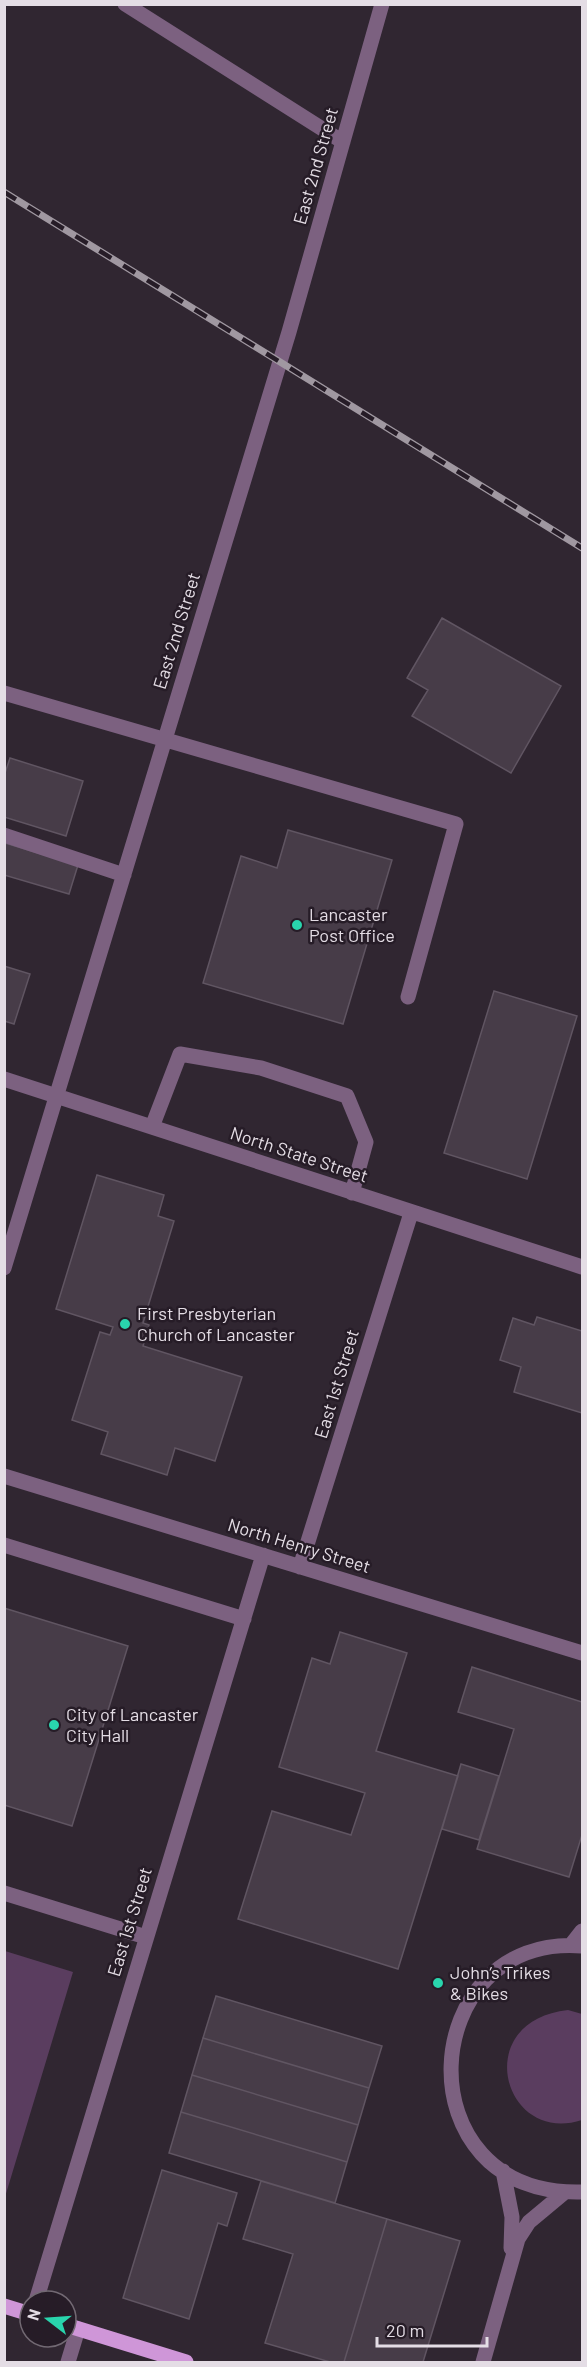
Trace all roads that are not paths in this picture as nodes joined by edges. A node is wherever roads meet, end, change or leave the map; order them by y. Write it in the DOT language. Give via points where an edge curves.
graph roads {
  1 [pos="125,4"];
  2 [pos="382,4"];
  3 [pos="343,142"];
  4 [pos="4,693"];
  5 [pos="165,738"];
  6 [pos="4,834"];
  7 [pos="124,875"];
  8 [pos="408,997"];
  9 [pos="4,1079"];
  10 [pos="57,1096"];
  11 [pos="152,1127"];
  12 [pos="352,1193"];
  13 [pos="411,1213"];
  14 [pos="582,1267"];
  15 [pos="4,1268"];
  16 [pos="4,1476"];
  17 [pos="4,1545"];
  18 [pos="263,1555"];
  19 [pos="300,1567"];
  20 [pos="244,1619"];
  21 [pos="582,1653"];
  22 [pos="4,1893"];
  23 [pos="582,1931"];
  24 [pos="146,1937"];
  25 [pos="577,1946"];
  26 [pos="503,2172"];
  27 [pos="565,2192"];
  28 [pos="582,2192"];
  29 [pos="511,2260"];
  30 [pos="40,2289"];
  31 [pos="78,2329"];
  32 [pos="186,2362"];
  33 [pos="483,2362"];
  1 -- 3 [label="street"];
  2 -- 3 [label="street, East 2nd Street"];
  3 -- 5 [label="street, East 2nd Street"];
  4 -- 5 [label="street"];
  5 -- 7 [label="street, East 2nd Street"];
  5 -- 8 [label="street" via="456,824"];
  6 -- 7 [label="street"];
  7 -- 10 [label="street, East 2nd Street"];
  9 -- 10 [label="street, North State Street"];
  10 -- 11 [label="street, North State Street"];
  10 -- 15 [label="street, East 2nd Street"];
  11 -- 12 [label="street, North State Street"];
  11 -- 12 [label="street" via="180,1054 261,1068 293,1078 347,1096 366,1142"];
  12 -- 13 [label="street, North State Street"];
  13 -- 14 [label="street, North State Street"];
  13 -- 19 [label="street, East 1st Street"];
  16 -- 18 [label="street, North Henry Street"];
  17 -- 20 [label="street"];
  18 -- 19 [label="street, North Henry Street"];
  18 -- 20 [label="street, East 1st Street"];
  19 -- 21 [label="street, North Henry Street"];
  20 -- 24 [label="street, East 1st Street"];
  22 -- 24 [label="street"];
  23 -- 25 [label="street"];
  24 -- 30 [label="street, East 1st Street"];
  25 -- 26 [label="street" via="545,1949 498,1970 480,1988 454,2033 450,2067 453,2100 472,2140"];
  26 -- 27 [label="street" via="522,2182"];
  26 -- 29 [label="street" via="512,2217"];
  27 -- 28 [label="street"];
  27 -- 29 [label="street" via="529,2222"];
  29 -- 33 [label="street"];
  31 -- 32 [label="main road"];
}
